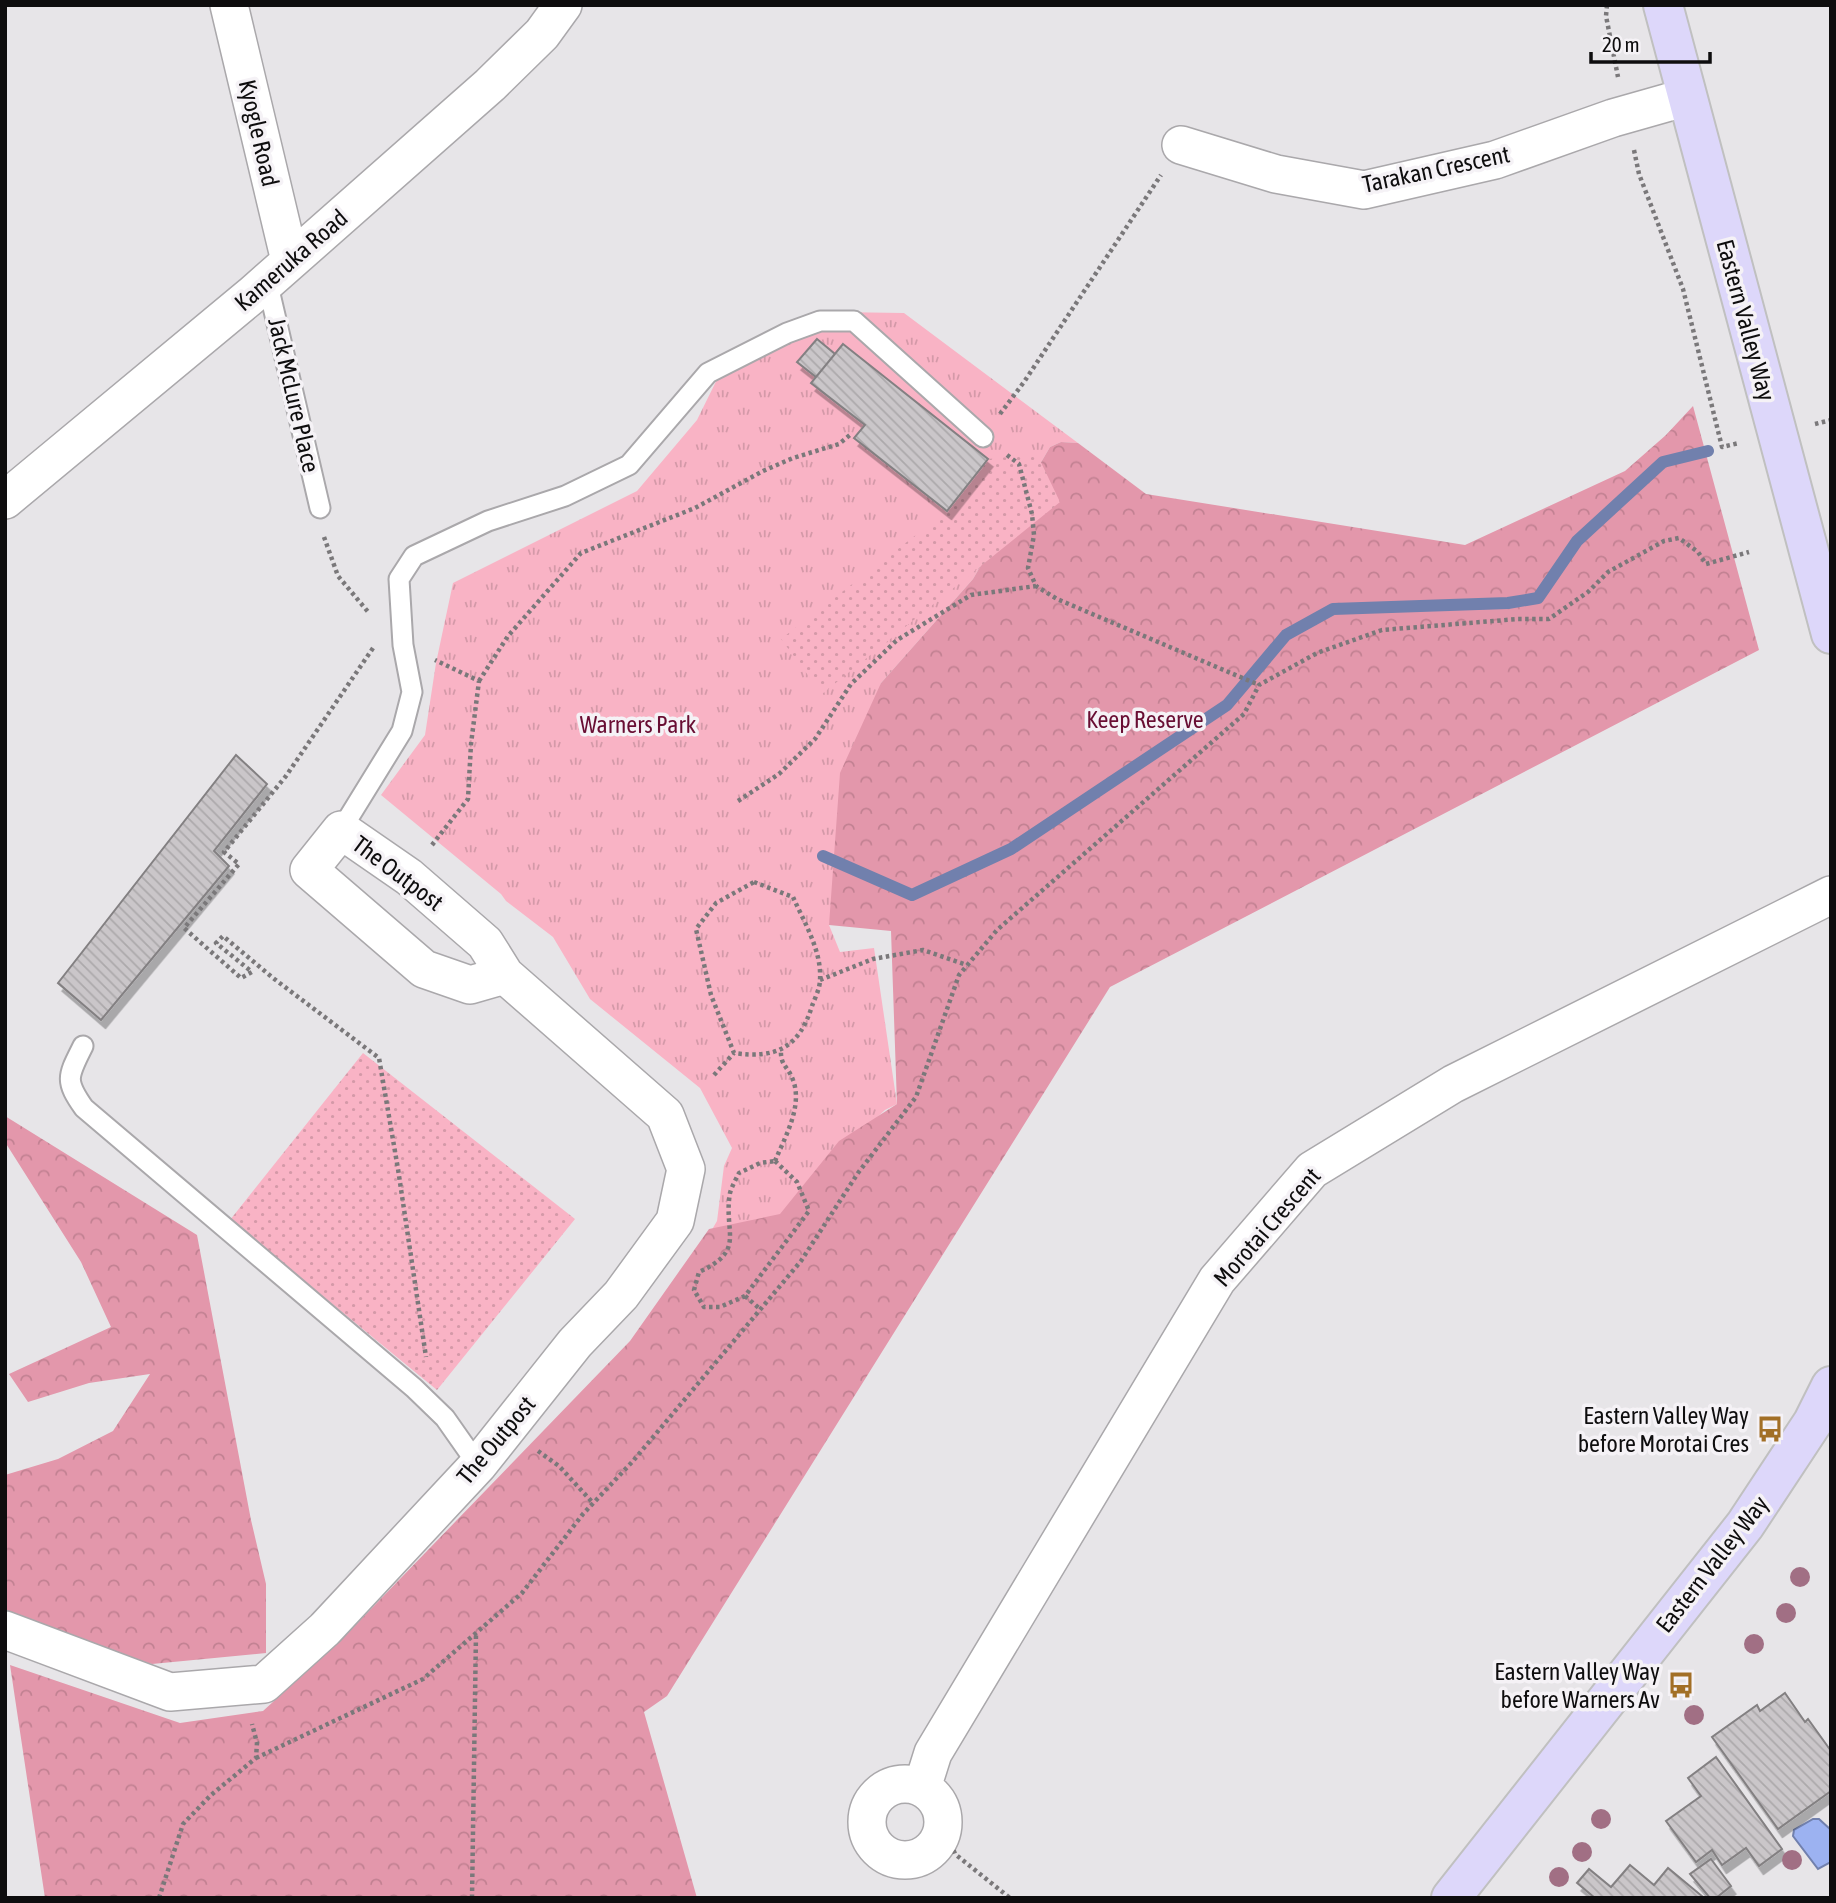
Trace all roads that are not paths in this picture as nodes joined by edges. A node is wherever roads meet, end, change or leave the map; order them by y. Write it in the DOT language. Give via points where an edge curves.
graph roads {
  1 [pos="229,5"];
  2 [pos="563,5"];
  3 [pos="1663,5"];
  4 [pos="1687,96"];
  5 [pos="1181,145"];
  6 [pos="279,271"];
  7 [pos="984,436"];
  8 [pos="5,500"];
  9 [pos="320,509"];
  10 [pos="1831,634"];
  11 [pos="341,830"];
  12 [pos="1831,895"];
  13 [pos="505,975"];
  14 [pos="83,1046"];
  15 [pos="1831,1386"];
  16 [pos="478,1465"];
  17 [pos="5,1630"];
  18 [pos="922,1788"];
  19 [pos="1451,1898"];
  1 -- 6 [label="street, Kyogle Road"];
  2 -- 6 [label="street, Kameruka Road" via="542,34 490,85"];
  3 -- 4 [label="main road, Eastern Valley Way"];
  4 -- 5 [label="street, Tarakan Crescent" via="1495,160 1364,190 1276,174"];
  4 -- 10 [label="main road, Eastern Valley Way"];
  6 -- 8 [label="street, Kameruka Road"];
  6 -- 9 [label="lane, Jack McLure Place"];
  7 -- 11 [label="lane" via="854,321 820,321 708,373 629,465 565,496 488,521 414,556 399,579 403,645 412,692 402,732"];
  11 -- 13 [label="street, The Outpost" via="409,877 485,943"];
  11 -- 13 [label="street, The Outpost" via="309,870 424,969 470,985"];
  12 -- 18 [label="street, Morotai Crescent" via="1453,1084 1312,1170 1217,1280 933,1753"];
  13 -- 16 [label="street, The Outpost" via="665,1115 687,1168 676,1221 621,1295 575,1343"];
  14 -- 16 [label="lane" via="70,1072 71,1090 84,1108 434,1408"];
  15 -- 19 [label="main road, Eastern Valley Way" via="1813,1422 1745,1525"];
  16 -- 17 [label="street, The Outpost" via="325,1629 264,1684 170,1692"];
  18 -- 18 [label="street" via="892,1786 870,1805 868,1835 888,1857 918,1859 940,1839 942,1809"];
}
